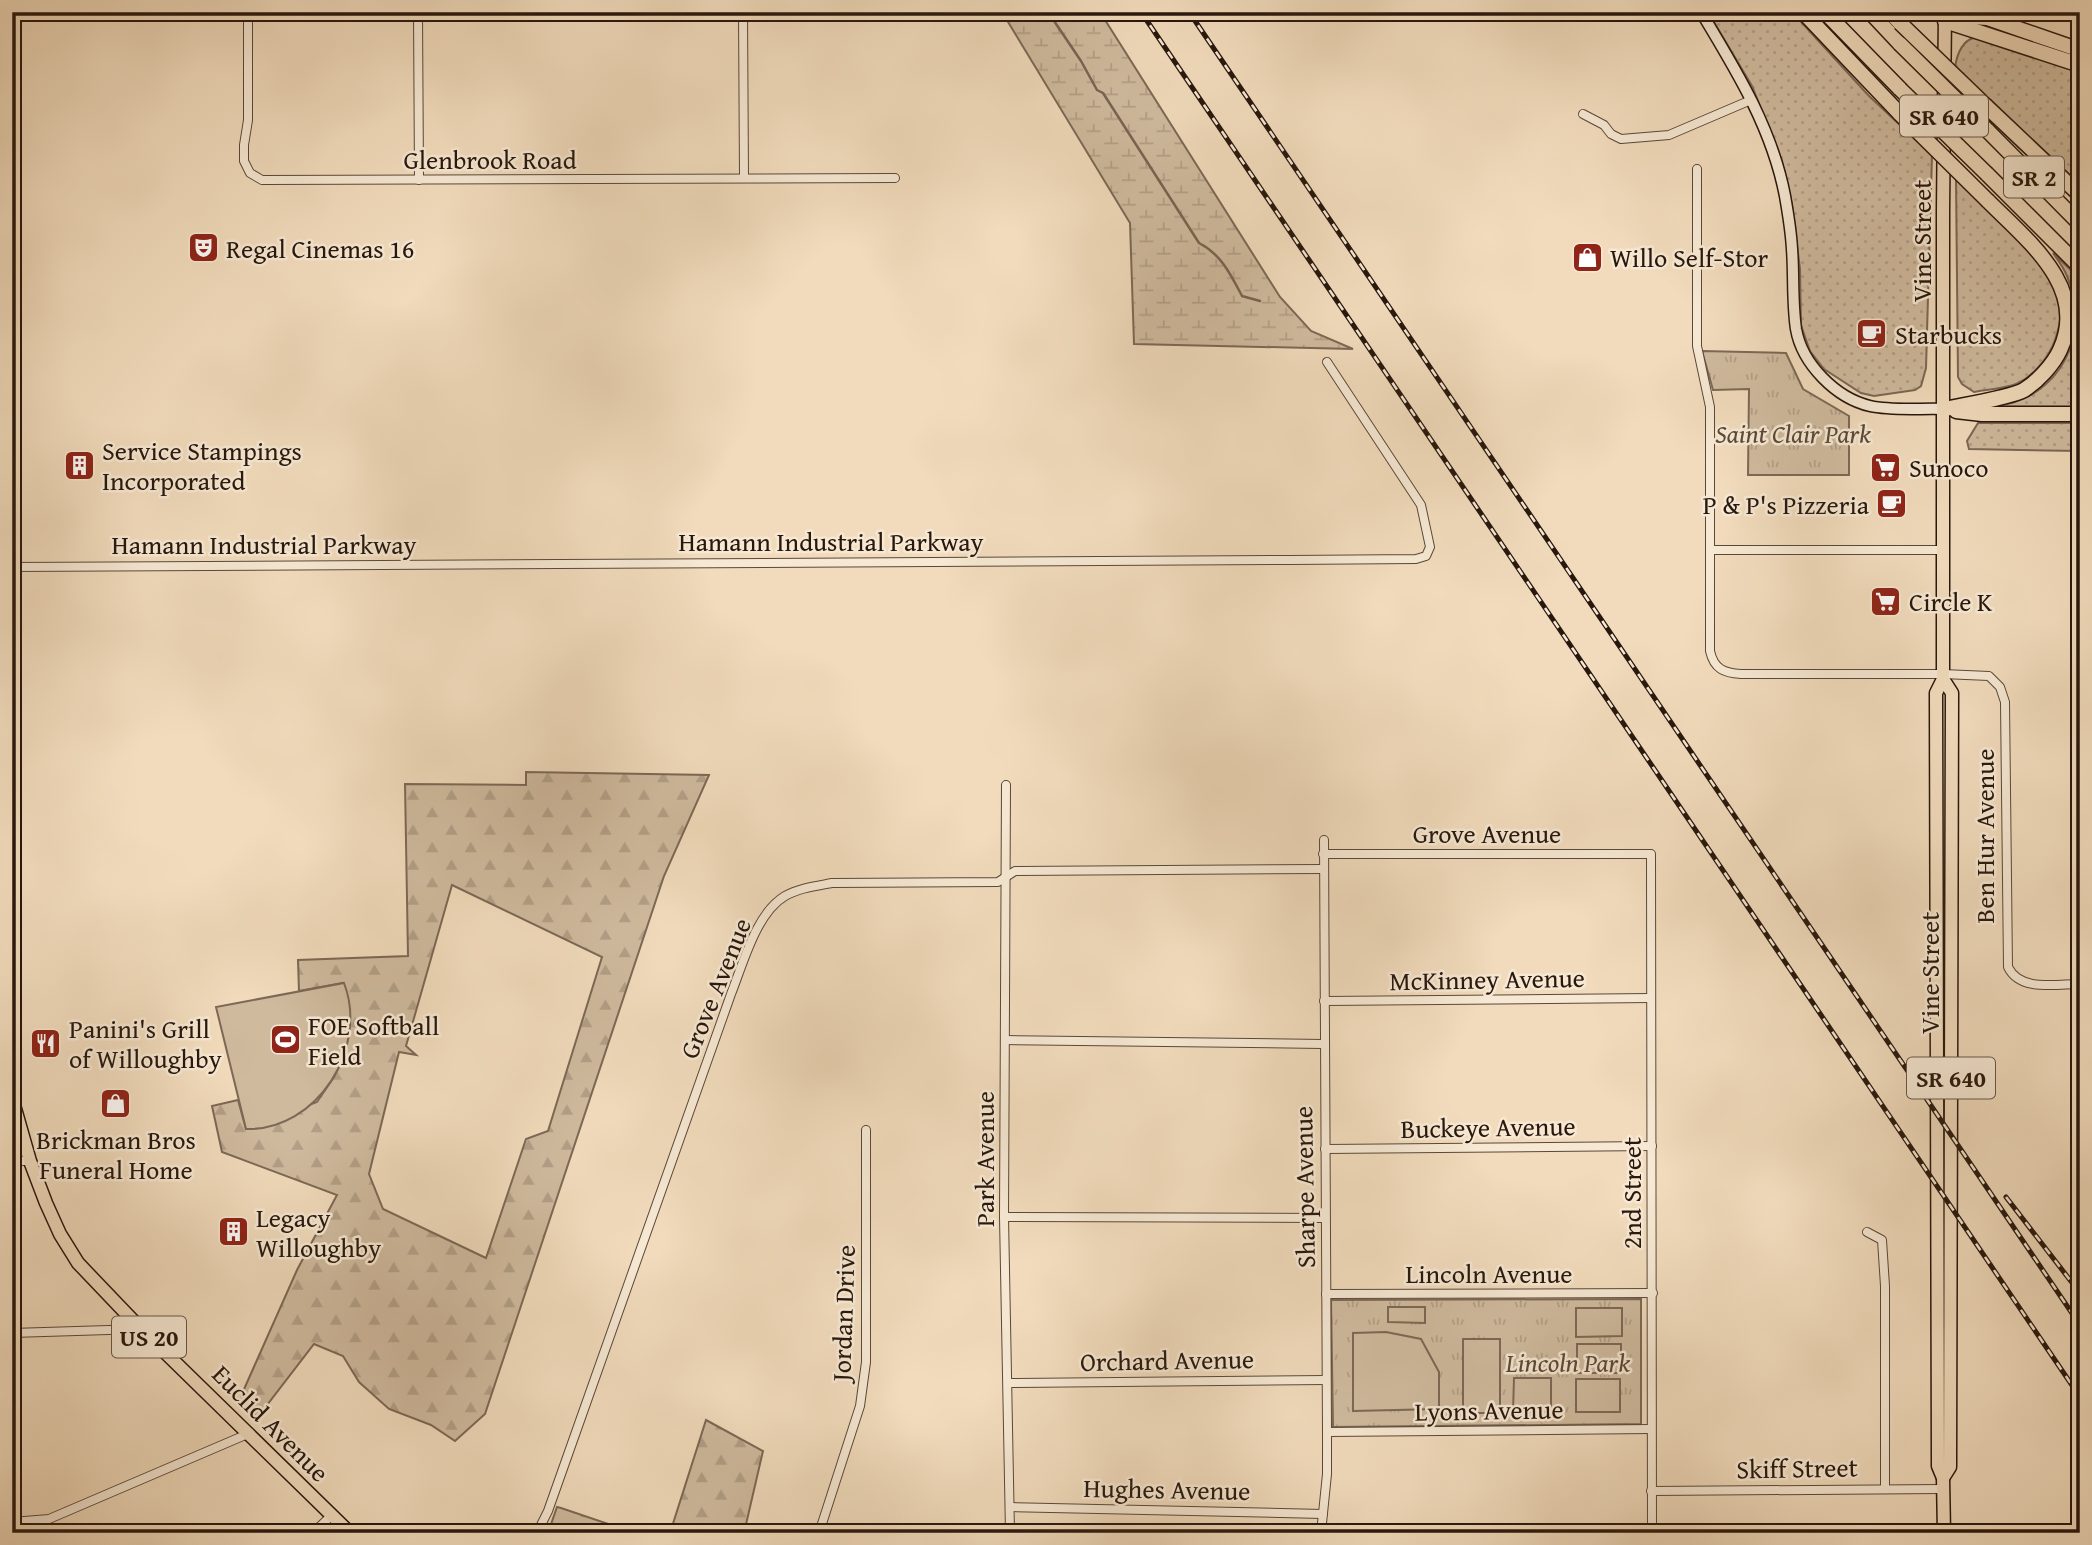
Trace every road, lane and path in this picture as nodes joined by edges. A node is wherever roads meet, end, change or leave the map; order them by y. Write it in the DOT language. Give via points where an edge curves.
graph roads {
  1 [pos="248,12"];
  2 [pos="418,12"];
  3 [pos="743,12"];
  4 [pos="1701,12"];
  5 [pos="1803,12"];
  6 [pos="1825,12"];
  7 [pos="1870,12"];
  8 [pos="1945,17"];
  9 [pos="1895,18"];
  10 [pos="2080,50"];
  11 [pos="2080,65"];
  12 [pos="1751,100"];
  13 [pos="1583,114"];
  14 [pos="1698,170"];
  15 [pos="895,177"];
  16 [pos="744,178"];
  17 [pos="419,180"];
  18 [pos="2080,195"];
  19 [pos="2080,224"];
  20 [pos="2080,267"];
  21 [pos="1327,362"];
  22 [pos="1945,409"];
  23 [pos="2080,414"];
  24 [pos="1710,550"];
  25 [pos="1943,550"];
  26 [pos="12,567"];
  27 [pos="1943,676"];
  28 [pos="1006,785"];
  29 [pos="1324,840"];
  30 [pos="1651,853"];
  31 [pos="1323,854"];
  32 [pos="1323,869"];
  33 [pos="1006,876"];
  34 [pos="2080,984"];
  35 [pos="1651,998"];
  36 [pos="1324,1001"];
  37 [pos="1005,1040"];
  38 [pos="1323,1044"];
  39 [pos="12,1098"];
  40 [pos="866,1130"];
  41 [pos="1651,1146"];
  42 [pos="1325,1149"];
  43 [pos="12,1161"];
  44 [pos="30,1161"];
  45 [pos="1004,1217"];
  46 [pos="1325,1218"];
  47 [pos="1867,1232"];
  48 [pos="1653,1293"];
  49 [pos="1326,1294"];
  50 [pos="141,1328"];
  51 [pos="12,1333"];
  52 [pos="1326,1380"];
  53 [pos="1009,1383"];
  54 [pos="1651,1429"];
  55 [pos="1327,1432"];
  56 [pos="250,1433"];
  57 [pos="1943,1483"];
  58 [pos="1885,1488"];
  59 [pos="1651,1491"];
  60 [pos="1010,1507"];
  61 [pos="1323,1514"];
  62 [pos="332,1515"];
  63 [pos="12,1522"];
  64 [pos="348,1532"];
  65 [pos="313,1533"];
  66 [pos="537,1533"];
  67 [pos="819,1533"];
  68 [pos="1010,1533"];
  69 [pos="1321,1533"];
  70 [pos="1652,1533"];
  71 [pos="1944,1533"];
  1 -- 17 [label="street, Glenbrook Road" via="244,161 250,173 267,181"];
  2 -- 17 [label="street"];
  3 -- 16 [label="street"];
  4 -- 12 [label="street"];
  5 -- 22 [label="highway, bridge" via="2039,252 2058,279 2068,308 2067,335 2053,364 2023,390"];
  6 -- 20 [label="highway, SR 2, bridge"];
  7 -- 19 [label="highway, SR 2, bridge"];
  8 -- 10 [label="highway" via="1987,18"];
  8 -- 11 [label="highway"];
  8 -- 22 [label="main road, Vine Street / SR 640"];
  9 -- 18 [label="highway, bridge"];
  12 -- 13 [label="street" via="1669,135 1621,139"];
  12 -- 22 [label="street" via="1769,139 1784,194 1796,331 1813,365 1852,400 1872,406"];
  14 -- 24 [label="street" via="1697,346 1710,407"];
  15 -- 16 [label="street, Glenbrook Road"];
  16 -- 17 [label="street, Glenbrook Road"];
  21 -- 26 [label="street, Hamann Industrial Parkway" via="1421,505 1430,547 1426,556"];
  22 -- 23 [label="highway" via="1982,414"];
  22 -- 25 [label="main road, Vine Street / SR 640"];
  24 -- 25 [label="street"];
  24 -- 27 [label="street" via="1710,651 1717,668 1741,674"];
  25 -- 27 [label="main road, Vine Street / SR 640"];
  27 -- 34 [label="street, Ben Hur Avenue" via="1989,676 2000,687 2005,702 2006,956 2012,976 2027,984"];
  27 -- 57 [label="main road, Vine Street / SR 640" via="1936,693 1938,1466"];
  28 -- 33 [label="street, Park Avenue"];
  29 -- 31 [label="street, Sharpe Avenue"];
  30 -- 31 [label="street, Grove Avenue"];
  30 -- 35 [label="street, 2nd Street"];
  31 -- 32 [label="street, Sharpe Avenue"];
  32 -- 33 [label="street, Grove Avenue" via="1015,871"];
  32 -- 36 [label="street, Sharpe Avenue"];
  33 -- 37 [label="street, Park Avenue"];
  33 -- 66 [label="street, Grove Avenue" via="998,882 809,887 783,897 760,922"];
  35 -- 36 [label="street, McKinney Avenue"];
  35 -- 41 [label="street, 2nd Street"];
  36 -- 38 [label="street, Sharpe Avenue"];
  37 -- 38 [label="street"];
  37 -- 45 [label="street, Park Avenue"];
  38 -- 42 [label="street, Sharpe Avenue"];
  39 -- 44 [label="main road, Euclid Avenue / US 20"];
  40 -- 67 [label="street, Jordan Drive" via="866,1362 860,1406"];
  41 -- 42 [label="street, Buckeye Avenue"];
  41 -- 48 [label="street, 2nd Street"];
  42 -- 46 [label="street, Sharpe Avenue"];
  43 -- 44 [label="street"];
  44 -- 50 [label="main road, Euclid Avenue / US 20" via="60,1234 78,1263"];
  45 -- 46 [label="street"];
  45 -- 53 [label="street, Park Avenue"];
  46 -- 49 [label="street, Sharpe Avenue"];
  47 -- 58 [label="street" via="1882,1240"];
  48 -- 49 [label="street, Lincoln Avenue"];
  48 -- 54 [label="street, 2nd Street"];
  49 -- 52 [label="street, Sharpe Avenue"];
  50 -- 51 [label="street"];
  50 -- 56 [label="main road, Euclid Avenue / US 20"];
  52 -- 53 [label="street, Orchard Avenue"];
  52 -- 55 [label="street, Sharpe Avenue"];
  53 -- 60 [label="street, Park Avenue"];
  54 -- 55 [label="street, Lyons Avenue"];
  54 -- 59 [label="street, 2nd Street"];
  55 -- 61 [label="street, Sharpe Avenue"];
  56 -- 62 [label="main road, Euclid Avenue / US 20"];
  56 -- 63 [label="street" via="49,1519"];
  57 -- 58 [label="street, Skiff Street"];
  57 -- 71 [label="main road, Vine Street / SR 640"];
  58 -- 59 [label="street, Skiff Street"];
  59 -- 70 [label="street, 2nd Street"];
  60 -- 61 [label="street, Hughes Avenue"];
  60 -- 68 [label="street, Park Avenue"];
  61 -- 69 [label="street, Sharpe Avenue"];
  62 -- 64 [label="main road, Euclid Avenue / US 20"];
  62 -- 65 [label="street"];
}
